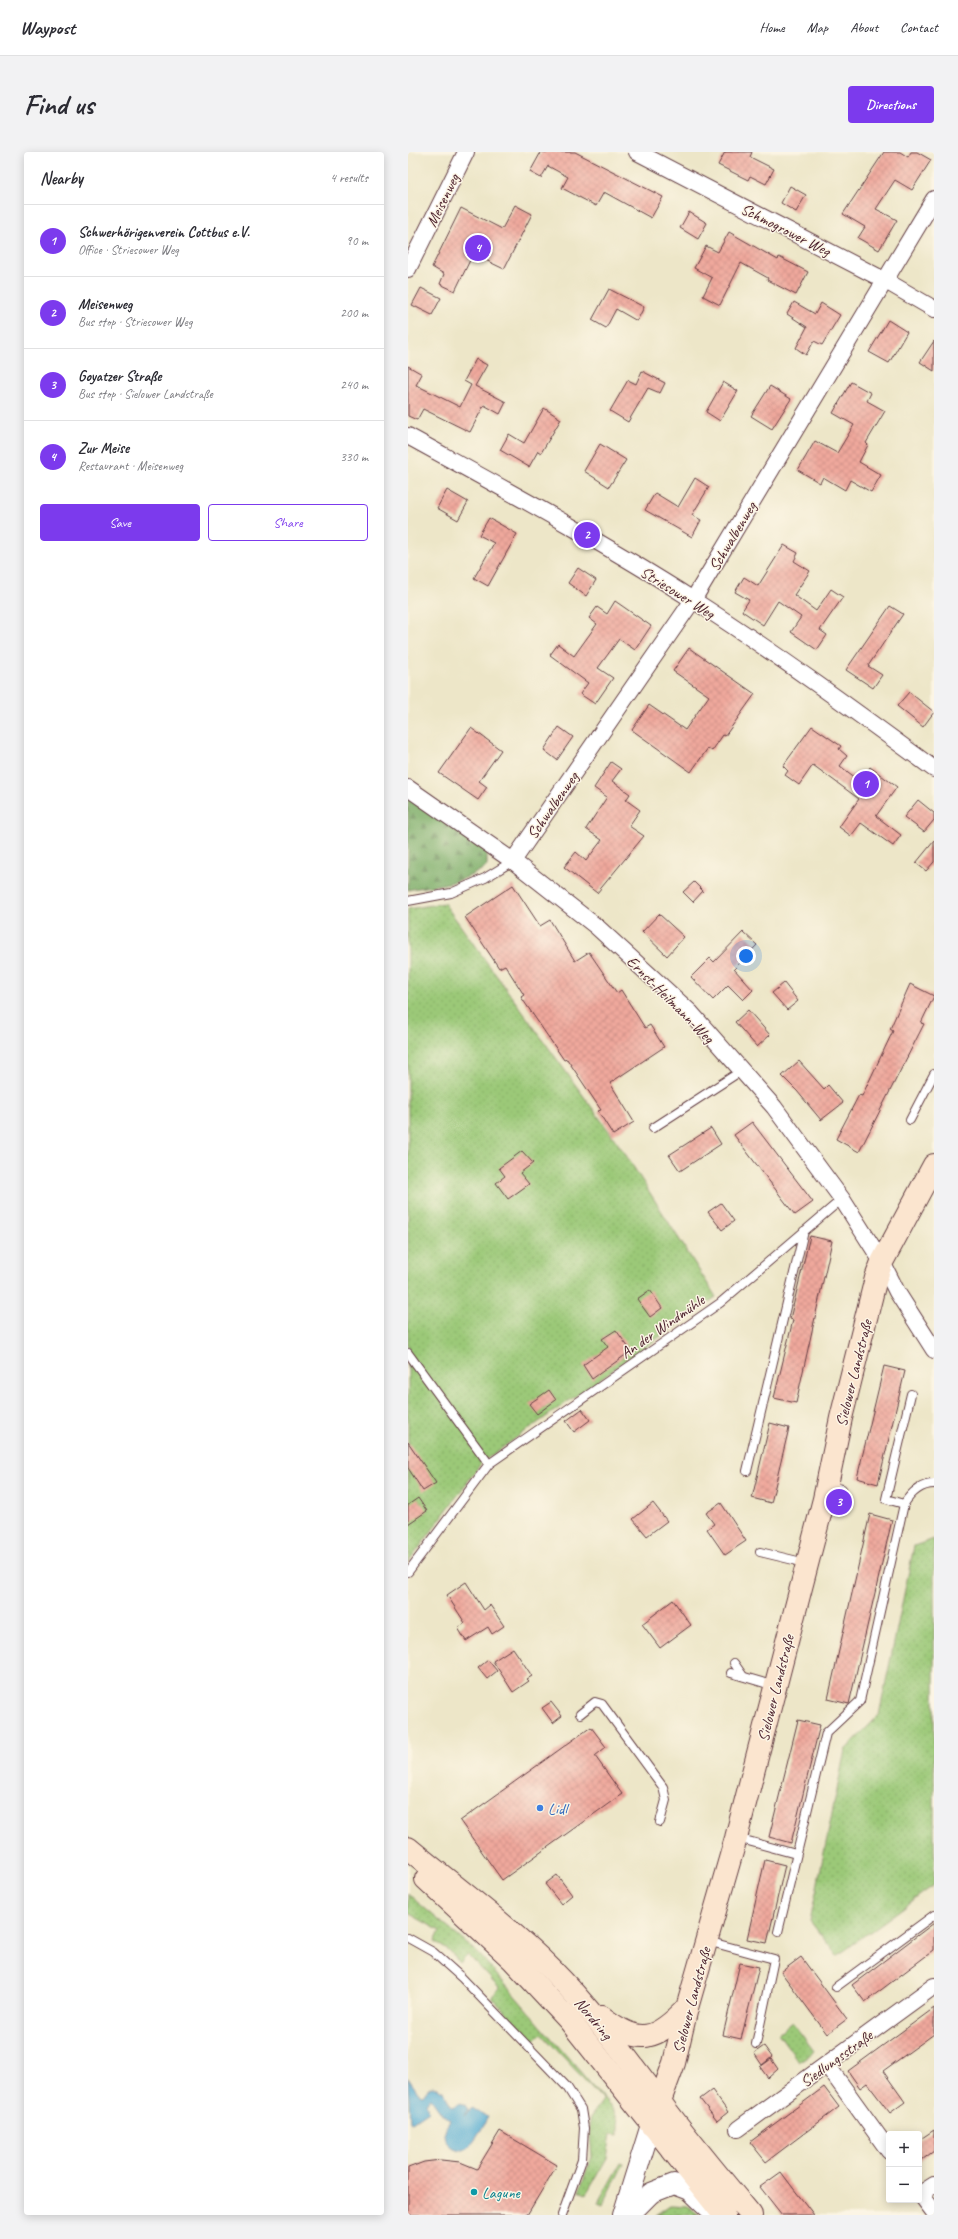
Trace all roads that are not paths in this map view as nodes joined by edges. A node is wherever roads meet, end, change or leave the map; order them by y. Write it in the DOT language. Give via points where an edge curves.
graph roads {
  1 [pos="466,152"];
  2 [pos="637,152"];
  3 [pos="934,199"];
  4 [pos="408,270"];
  5 [pos="886,281"];
  6 [pos="934,309"];
  7 [pos="408,436"];
  8 [pos="693,600"];
  9 [pos="934,769"];
  10 [pos="408,788"];
  11 [pos="513,861"];
  12 [pos="408,901"];
  13 [pos="741,1071"];
  14 [pos="934,1074"];
  15 [pos="910,1120"];
  16 [pos="652,1128"];
  17 [pos="934,1165"];
  18 [pos="842,1199"];
  19 [pos="804,1231"];
  20 [pos="882,1262"];
  21 [pos="934,1350"];
  22 [pos="408,1353"];
  23 [pos="911,1394"];
  24 [pos="489,1464"];
  25 [pos="747,1472"];
  26 [pos="934,1484"];
  27 [pos="904,1504"];
  28 [pos="760,1552"];
  29 [pos="807,1564"];
  30 [pos="408,1572"];
  31 [pos="734,1663"];
  32 [pos="731,1673"];
  33 [pos="743,1676"];
  34 [pos="776,1686"];
  35 [pos="580,1714"];
  36 [pos="660,1822"];
  37 [pos="736,1838"];
  38 [pos="408,1848"];
  39 [pos="796,1854"];
  40 [pos="408,1859"];
  41 [pos="934,1915"];
  42 [pos="778,1932"];
  43 [pos="408,1938"];
  44 [pos="707,1941"];
  45 [pos="934,1986"];
  46 [pos="836,1987"];
  47 [pos="582,2003"];
  48 [pos="687,2008"];
  49 [pos="756,2044"];
  50 [pos="827,2065"];
  51 [pos="659,2102"];
  52 [pos="651,2125"];
  53 [pos="738,2129"];
  54 [pos="886,2147"];
  55 [pos="934,2185"];
  56 [pos="922,2192"];
  57 [pos="922,2196"];
  58 [pos="934,2212"];
  59 [pos="562,2215"];
  60 [pos="623,2215"];
  61 [pos="629,2215"];
  62 [pos="716,2215"];
  63 [pos="724,2215"];
  64 [pos="751,2215"];
  1 -- 4 [label="street, Meisenweg"];
  2 -- 5 [label="street, Schmogrower Weg"];
  3 -- 5 [label="street, Schwalbenweg"];
  5 -- 6 [label="street, Schmogrower Weg"];
  5 -- 8 [label="street, Schwalbenweg"];
  7 -- 8 [label="street, Striesower Weg" via="542,509"];
  8 -- 9 [label="street, Striesower Weg" via="811,679"];
  8 -- 11 [label="street, Schwalbenweg"];
  10 -- 11 [label="street, Ernst-Heilmann-Weg"];
  11 -- 12 [label="lane" via="485,878 451,893"];
  11 -- 13 [label="street, Ernst-Heilmann-Weg" via="597,927 691,1013"];
  13 -- 16 [label="lane"];
  13 -- 18 [label="street, Ernst-Heilmann-Weg" via="774,1107"];
  14 -- 15 [label="lane"];
  17 -- 20 [label="main road, Sielower Landstraße"];
  18 -- 19 [label="lane, An der Windmühle"];
  18 -- 20 [label="street, Ernst-Heilmann-Weg"];
  19 -- 24 [label="lane, An der Windmühle" via="720,1303"];
  19 -- 25 [label="lane"];
  20 -- 21 [label="street, Ernst-Heilmann-Weg" via="897,1292"];
  20 -- 29 [label="main road, Sielower Landstraße" via="841,1418 834,1488"];
  22 -- 24 [label="lane"];
  23 -- 27 [label="lane" via="886,1499"];
  24 -- 30 [label="lane, An der Windmühle"];
  26 -- 27 [label="lane" via="928,1484 912,1492"];
  27 -- 39 [label="lane" via="860,1701 826,1733"];
  28 -- 29 [label="lane"];
  29 -- 34 [label="main road, Sielower Landstraße"];
  31 -- 33 [label="lane"];
  32 -- 33 [label="lane"];
  33 -- 34 [label="lane"];
  34 -- 37 [label="main road, Sielower Landstraße"];
  35 -- 36 [label="lane" via="595,1702 602,1704 663,1787 666,1800"];
  37 -- 39 [label="lane"];
  37 -- 44 [label="main road, Sielower Landstraße"];
  38 -- 47 [label="main road, Nordring" via="527,1946"];
  39 -- 42 [label="lane"];
  40 -- 52 [label="main road, Nordring" via="448,1901 513,1960 563,2014"];
  41 -- 46 [label="lane"];
  43 -- 59 [label="lane" via="433,1952 462,1978 567,2087 581,2109 584,2128 582,2160"];
  44 -- 48 [label="main road, Sielower Landstraße"];
  44 -- 49 [label="lane" via="774,1958"];
  45 -- 50 [label="street, Siedlungsstraße"];
  47 -- 48 [label="main road" via="632,2036 646,2037 666,2028"];
  47 -- 51 [label="main road, Nordring"];
  48 -- 51 [label="main road, Sielower Landstraße" via="674,2063"];
  50 -- 53 [label="street, Siedlungsstraße"];
  50 -- 54 [label="street"];
  51 -- 52 [label="main road, Sielower Landstraße"];
  51 -- 64 [label="main road, Nordring"];
  52 -- 60 [label="street, Sielower Landstraße"];
  52 -- 63 [label="main road, Nordring"];
  55 -- 56 [label="street"];
  57 -- 58 [label="street"];
  61 -- 62 [label="street" via="651,2193 674,2184 690,2190"];
}
